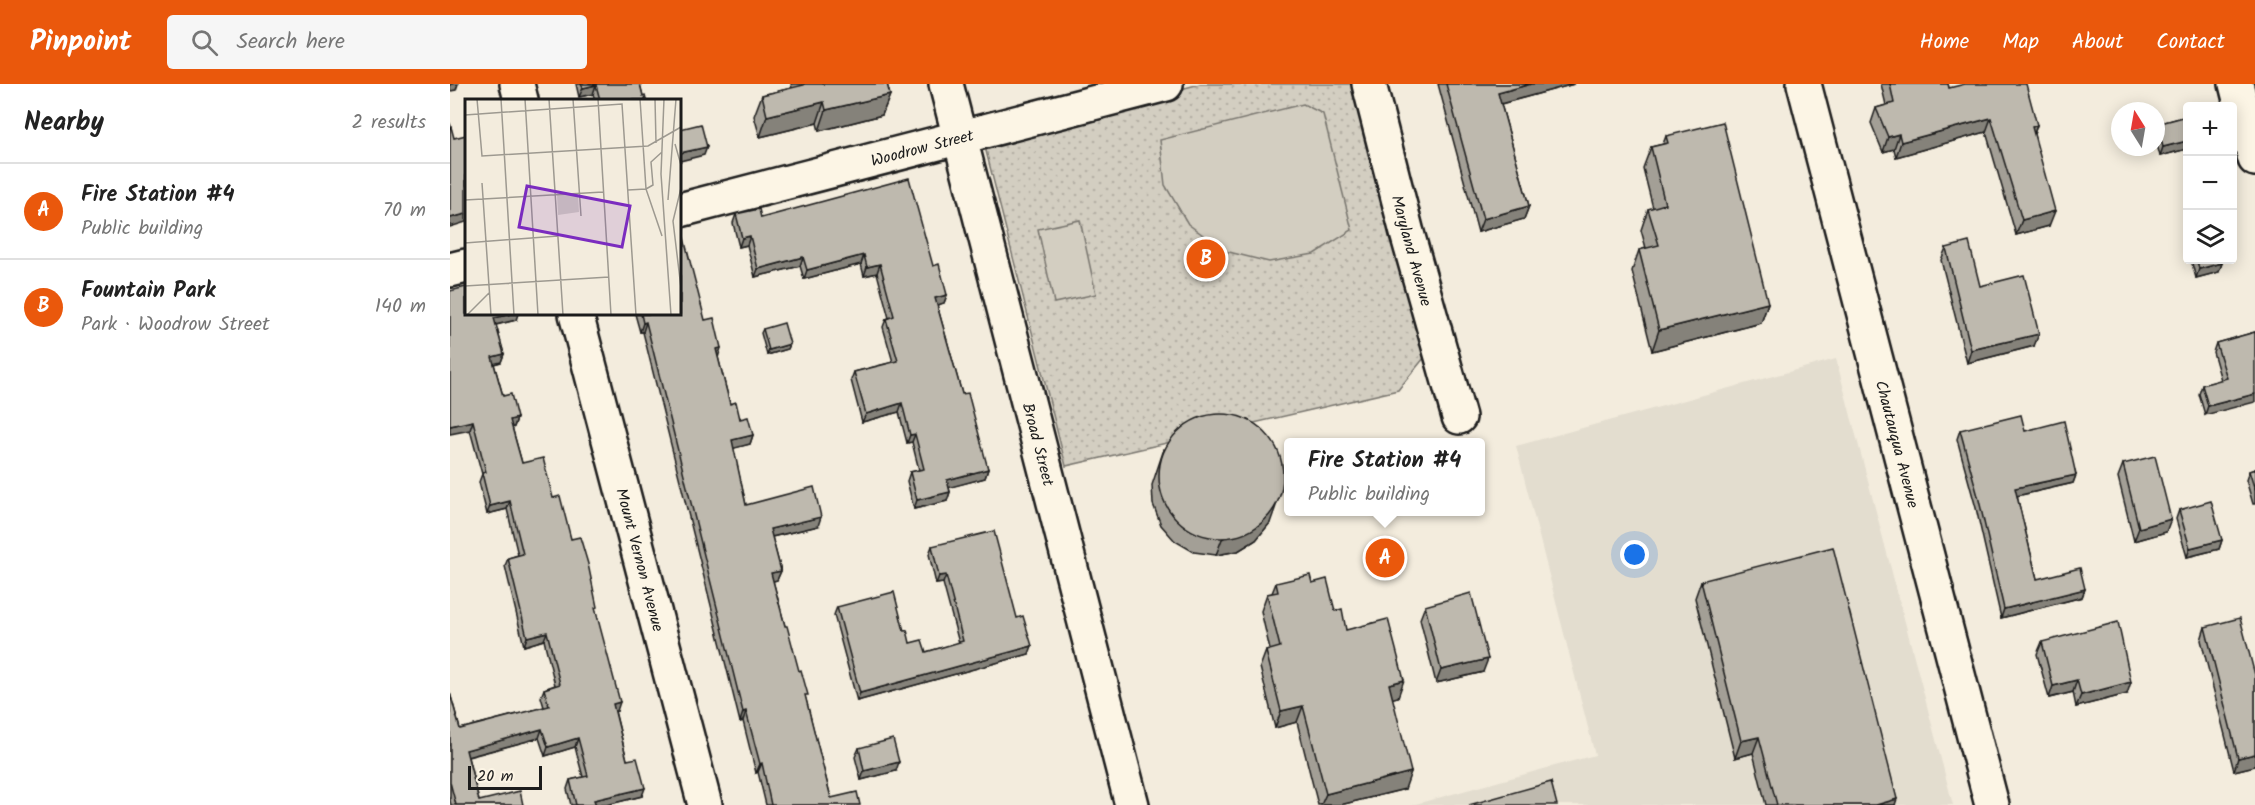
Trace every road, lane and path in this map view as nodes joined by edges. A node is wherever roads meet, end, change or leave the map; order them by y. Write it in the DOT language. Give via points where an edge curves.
graph roads {
  1 [pos="517,84"];
  2 [pos="946,84"];
  3 [pos="1166,84"];
  4 [pos="1369,84"];
  5 [pos="1804,84"];
  6 [pos="2236,84"];
  7 [pos="521,99"];
  8 [pos="960,138"];
  9 [pos="2255,159"];
  10 [pos="681,210"];
  11 [pos="465,266"];
  12 [pos="450,270"];
  13 [pos="576,315"];
  14 [pos="1459,417"];
  15 [pos="705,805"];
  16 [pos="1132,805"];
  17 [pos="1992,805"];
  1 -- 7 [label="street"];
  2 -- 8 [label="street, Broad Street"];
  3 -- 8 [label="street, Woodrow Street"];
  4 -- 14 [label="street, Maryland Avenue"];
  5 -- 17 [label="street, Chautauqua Avenue"];
  6 -- 9 [label="street"];
  8 -- 10 [label="street, Woodrow Street"];
  8 -- 16 [label="street, Broad Street"];
  11 -- 12 [label="street"];
  13 -- 15 [label="street, Mount Vernon Avenue"];
}
